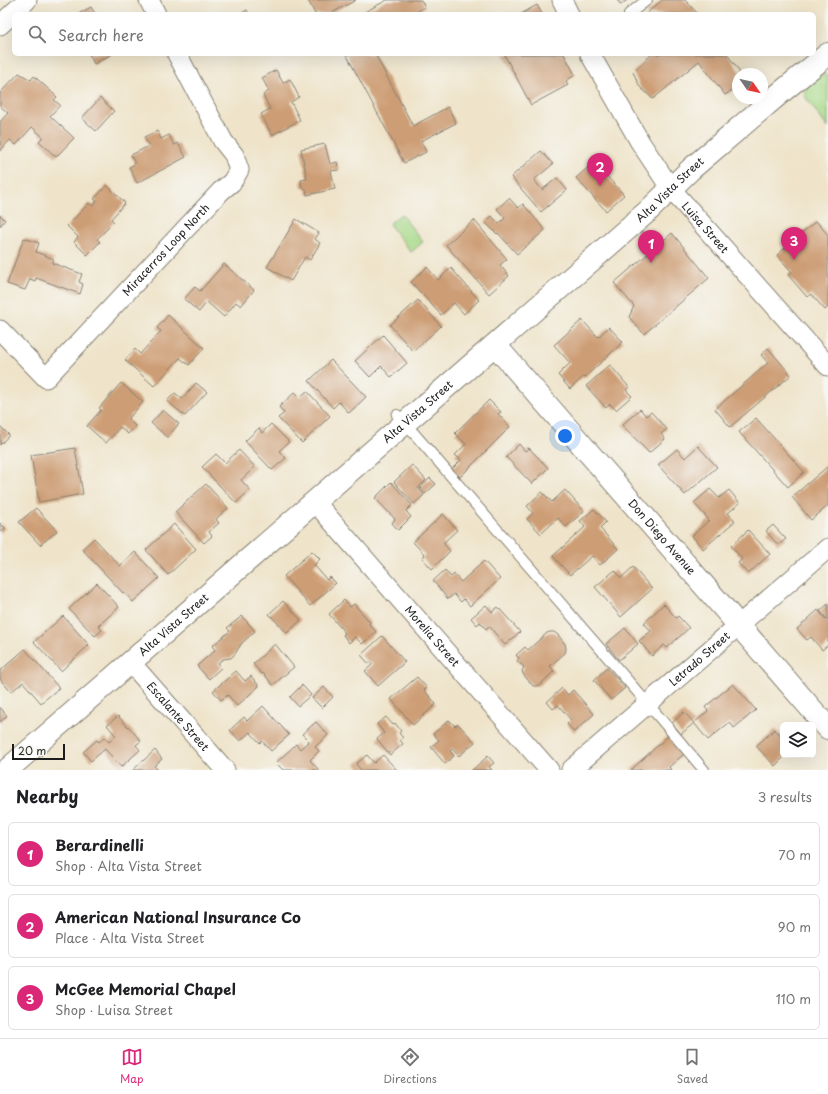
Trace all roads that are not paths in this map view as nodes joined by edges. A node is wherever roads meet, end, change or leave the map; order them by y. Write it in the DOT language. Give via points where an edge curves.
graph roads {
  1 [pos="27,0"];
  2 [pos="149,0"];
  3 [pos="562,0"];
  4 [pos="647,0"];
  5 [pos="14,12"];
  6 [pos="155,12"];
  7 [pos="568,12"];
  8 [pos="632,12"];
  9 [pos="12,14"];
  10 [pos="0,25"];
  11 [pos="828,54"];
  12 [pos="178,56"];
  13 [pos="591,56"];
  14 [pos="672,189"];
  15 [pos="0,330"];
  16 [pos="494,345"];
  17 [pos="828,366"];
  18 [pos="401,419"];
  19 [pos="315,502"];
  20 [pos="828,548"];
  21 [pos="738,625"];
  22 [pos="131,663"];
  23 [pos="648,704"];
  24 [pos="828,728"];
  25 [pos="8,770"];
  26 [pos="225,770"];
  27 [pos="549,770"];
  28 [pos="571,770"];
  29 [pos="704,770"];
  1 -- 5 [label="street"];
  2 -- 6 [label="street"];
  3 -- 7 [label="street"];
  4 -- 8 [label="lane"];
  9 -- 10 [label="street"];
  11 -- 14 [label="street, Alta Vista Street"];
  12 -- 15 [label="street, Miracerros Loop North" via="223,141 234,155 239,170 232,182 46,378"];
  13 -- 14 [label="street, Luisa Street" via="640,142"];
  14 -- 16 [label="street, Alta Vista Street"];
  14 -- 17 [label="street, Luisa Street"];
  16 -- 18 [label="street, Alta Vista Street"];
  16 -- 21 [label="street, Don Diego Avenue"];
  18 -- 19 [label="street, Alta Vista Street"];
  18 -- 23 [label="lane"];
  19 -- 22 [label="street, Alta Vista Street"];
  19 -- 27 [label="street, Morelia Street"];
  20 -- 21 [label="street, Letrado Street"];
  21 -- 23 [label="street, Letrado Street"];
  21 -- 24 [label="street, Don Diego Avenue"];
  22 -- 25 [label="street, Alta Vista Street"];
  22 -- 26 [label="street, Escalante Street"];
  23 -- 28 [label="street, Letrado Street"];
  23 -- 29 [label="lane"];
}
